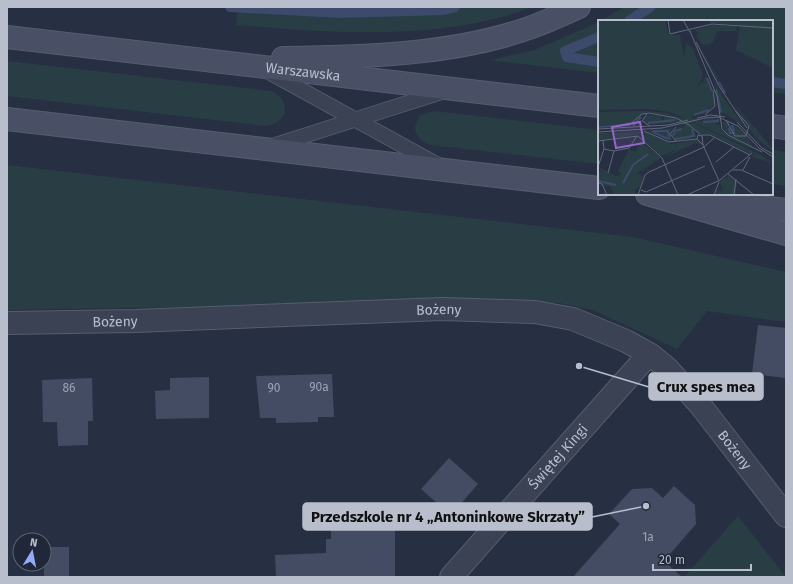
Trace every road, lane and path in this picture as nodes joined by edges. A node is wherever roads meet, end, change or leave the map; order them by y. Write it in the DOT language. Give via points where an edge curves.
graph roads {
  1 [pos="579,7"];
  2 [pos="7,37"];
  3 [pos="160,55"];
  4 [pos="257,66"];
  5 [pos="453,89"];
  6 [pos="598,106"];
  7 [pos="7,118"];
  8 [pos="356,120"];
  9 [pos="773,126"];
  10 [pos="786,128"];
  11 [pos="264,149"];
  12 [pos="449,171"];
  13 [pos="598,188"];
  14 [pos="650,195"];
  15 [pos="659,195"];
  16 [pos="786,210"];
  17 [pos="786,234"];
  18 [pos="7,323"];
  19 [pos="649,354"];
  20 [pos="786,516"];
  21 [pos="451,577"];
  1 -- 3 [label="main road" via="528,29 472,43 438,48 310,57 225,58"];
  2 -- 3 [label="main road, Warszawska"];
  3 -- 4 [label="main road, Warszawska"];
  4 -- 5 [label="main road, Warszawska"];
  4 -- 8 [label="lane"];
  5 -- 6 [label="main road, Warszawska"];
  5 -- 8 [label="lane"];
  7 -- 11 [label="main road"];
  8 -- 11 [label="lane"];
  8 -- 12 [label="lane"];
  9 -- 10 [label="main road"];
  11 -- 12 [label="main road"];
  12 -- 13 [label="main road"];
  14 -- 17 [label="main road"];
  15 -- 16 [label="main road"];
  18 -- 19 [label="street, Bożeny" via="135,321 443,309 514,311 562,317 585,323"];
  19 -- 20 [label="street, Bożeny" via="687,389"];
  19 -- 21 [label="street, Świętej Kingi"];
}
